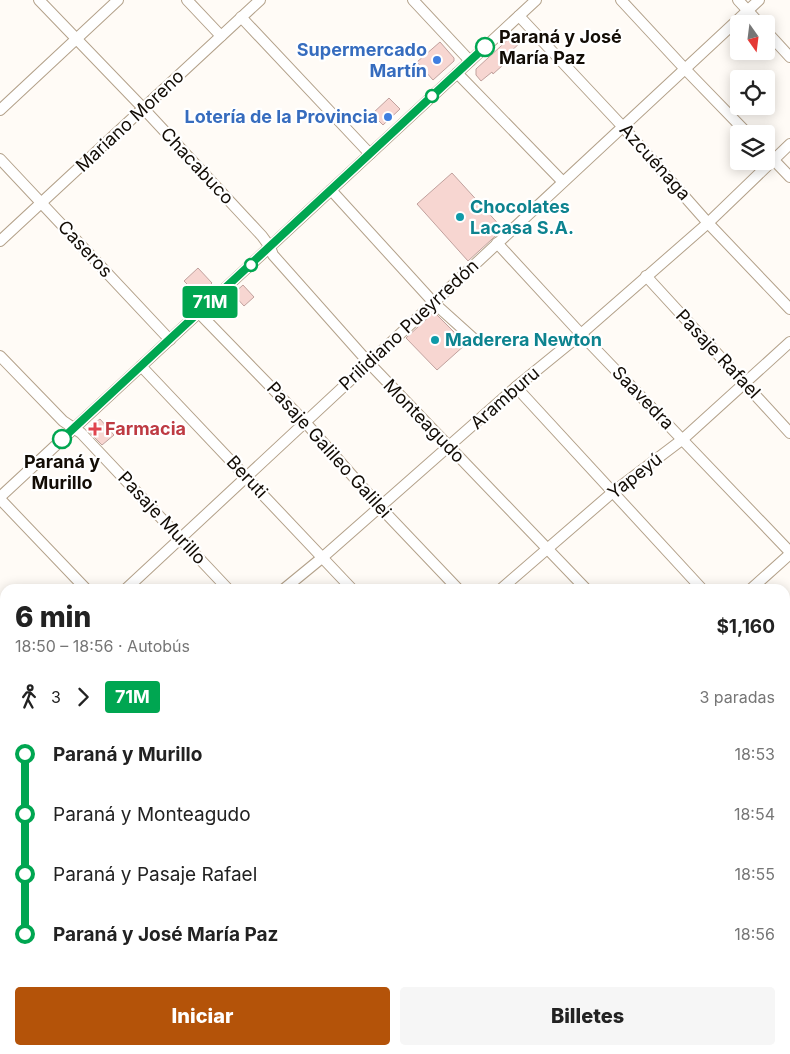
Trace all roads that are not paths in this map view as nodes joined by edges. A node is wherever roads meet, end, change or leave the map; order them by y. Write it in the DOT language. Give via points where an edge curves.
graph roads {
  1 [pos="39,0"];
  2 [pos="118,0"];
  3 [pos="187,0"];
  4 [pos="260,0"];
  5 [pos="413,0"];
  6 [pos="536,0"];
  7 [pos="621,0"];
  8 [pos="738,0"];
  9 [pos="759,0"];
  10 [pos="748,10"];
  11 [pos="752,15"];
  12 [pos="519,16"];
  13 [pos="242,17"];
  14 [pos="221,36"];
  15 [pos="76,39"];
  16 [pos="775,41"];
  17 [pos="790,57"];
  18 [pos="470,61"];
  19 [pos="685,69"];
  20 [pos="457,73"];
  21 [pos="143,108"];
  22 [pos="0,110"];
  23 [pos="739,125"];
  24 [pos="623,126"];
  25 [pos="790,144"];
  26 [pos="775,153"];
  27 [pos="370,154"];
  28 [pos="0,159"];
  29 [pos="775,162"];
  30 [pos="757,170"];
  31 [pos="790,178"];
  32 [pos="563,182"];
  33 [pos="331,190"];
  34 [pos="41,203"];
  35 [pos="708,222"];
  36 [pos="0,242"];
  37 [pos="497,243"];
  38 [pos="270,247"];
  39 [pos="646,276"];
  40 [pos="434,303"];
  41 [pos="790,309"];
  42 [pos="199,312"];
  43 [pos="581,334"];
  44 [pos="474,339"];
  45 [pos="170,340"];
  46 [pos="790,342"];
  47 [pos="0,356"];
  48 [pos="369,363"];
  49 [pos="141,366"];
  50 [pos="745,384"];
  51 [pos="516,387"];
  52 [pos="305,422"];
  53 [pos="74,428"];
  54 [pos="790,433"];
  55 [pos="683,439"];
  56 [pos="449,447"];
  57 [pos="247,476"];
  58 [pos="613,492"];
  59 [pos="0,498"];
  60 [pos="380,507"];
  61 [pos="181,537"];
  62 [pos="548,548"];
  63 [pos="790,553"];
  64 [pos="323,557"];
  65 [pos="81,584"];
  66 [pos="131,584"];
  67 [pos="223,584"];
  68 [pos="290,584"];
  69 [pos="347,584"];
  70 [pos="453,584"];
  71 [pos="507,584"];
  72 [pos="581,584"];
  73 [pos="697,584"];
  74 [pos="756,584"];
  1 -- 15 [label="street, Chacabuco"];
  2 -- 15 [label="street"];
  3 -- 14 [label="street"];
  4 -- 13 [label="street, Mariano Moreno"];
  5 -- 18 [label="street"];
  6 -- 12 [label="street"];
  7 -- 19 [label="street"];
  8 -- 10 [label="street"];
  9 -- 10 [label="street, Prilidiano Pueyrredón"];
  10 -- 11 [label="street"];
  10 -- 19 [label="street, Prilidiano Pueyrredón"];
  12 -- 18 [label="street"];
  12 -- 24 [label="street, Azcuénaga"];
  13 -- 14 [label="street, Mariano Moreno"];
  13 -- 27 [label="street"];
  14 -- 21 [label="street, Mariano Moreno"];
  15 -- 21 [label="street, Chacabuco"];
  15 -- 22 [label="street"];
  16 -- 17 [label="street"];
  18 -- 20 [label="street"];
  19 -- 23 [label="street"];
  19 -- 24 [label="street, Prilidiano Pueyrredón"];
  20 -- 27 [label="street"];
  20 -- 32 [label="street"];
  21 -- 34 [label="street, Mariano Moreno"];
  21 -- 38 [label="street, Chacabuco"];
  24 -- 32 [label="street, Prilidiano Pueyrredón"];
  24 -- 35 [label="street, Azcuénaga"];
  25 -- 26 [label="street, Aramburu"];
  27 -- 33 [label="street"];
  28 -- 34 [label="street, Caseros"];
  29 -- 31 [label="street"];
  30 -- 35 [label="street, Aramburu"];
  32 -- 37 [label="street, Prilidiano Pueyrredón"];
  33 -- 38 [label="street"];
  33 -- 40 [label="street"];
  34 -- 36 [label="street, Mariano Moreno"];
  34 -- 45 [label="street, Caseros"];
  35 -- 39 [label="street, Aramburu"];
  35 -- 41 [label="street, Azcuénaga"];
  37 -- 40 [label="street, Prilidiano Pueyrredón"];
  37 -- 43 [label="street, Saavedra"];
  38 -- 42 [label="street"];
  38 -- 48 [label="street, Monteagudo" via="273,255"];
  39 -- 43 [label="street, Aramburu"];
  39 -- 50 [label="street, Pasaje Rafael"];
  40 -- 44 [label="street"];
  40 -- 48 [label="street, Prilidiano Pueyrredón"];
  42 -- 45 [label="street"];
  42 -- 52 [label="street, Pasaje Galileo Galilei"];
  43 -- 51 [label="street, Aramburu"];
  43 -- 55 [label="street, Saavedra"];
  45 -- 49 [label="street"];
  46 -- 50 [label="street, Yapeyú"];
  47 -- 53 [label="street, Pasaje Murillo" via="62,421"];
  48 -- 52 [label="street, Prilidiano Pueyrredón"];
  48 -- 56 [label="street, Monteagudo"];
  49 -- 53 [label="street"];
  49 -- 57 [label="street, Beruti"];
  50 -- 54 [label="street, Pasaje Rafael"];
  50 -- 55 [label="street, Yapeyú"];
  51 -- 56 [label="street, Aramburu"];
  51 -- 58 [label="street"];
  52 -- 57 [label="street, Prilidiano Pueyrredón"];
  52 -- 60 [label="street, Pasaje Galileo Galilei"];
  53 -- 59 [label="street"];
  53 -- 61 [label="street, Pasaje Murillo"];
  55 -- 58 [label="street, Yapeyú"];
  55 -- 63 [label="street, Saavedra"];
  56 -- 60 [label="street, Aramburu"];
  56 -- 62 [label="street, Monteagudo"];
  57 -- 61 [label="street, Prilidiano Pueyrredón"];
  57 -- 64 [label="street, Beruti"];
  58 -- 62 [label="street, Yapeyú"];
  58 -- 73 [label="street"];
  59 -- 65 [label="street"];
  60 -- 64 [label="street, Aramburu"];
  60 -- 70 [label="street, Pasaje Galileo Galilei"];
  61 -- 66 [label="street, Prilidiano Pueyrredón"];
  61 -- 67 [label="street, Pasaje Murillo"];
  62 -- 71 [label="street, Yapeyú"];
  62 -- 72 [label="street, Monteagudo"];
  63 -- 74 [label="street"];
  64 -- 68 [label="street, Aramburu"];
  64 -- 69 [label="street, Beruti"];
}
